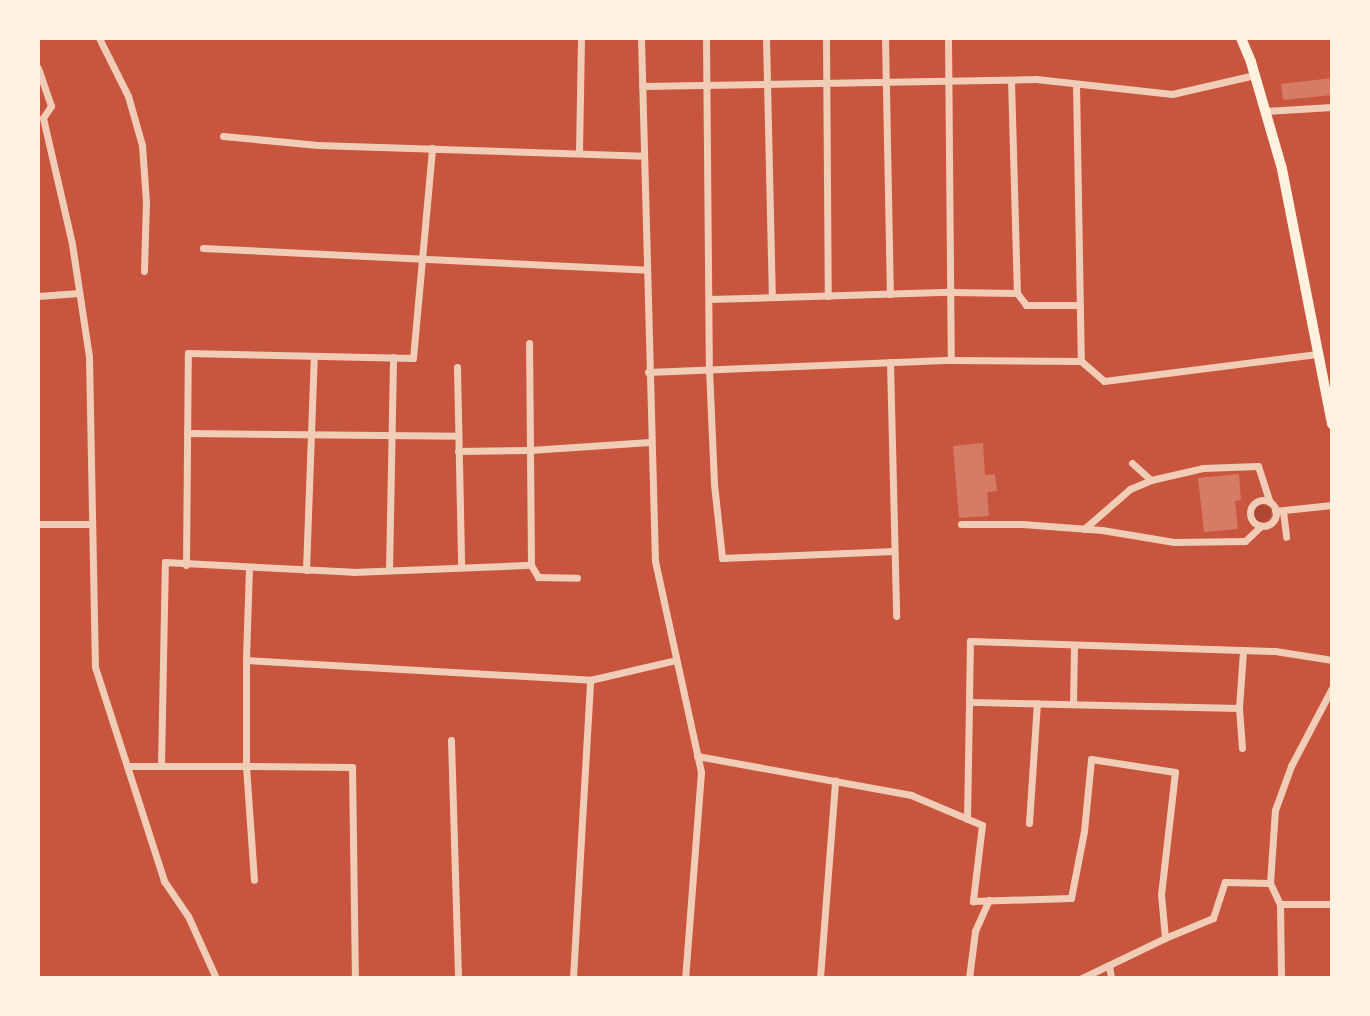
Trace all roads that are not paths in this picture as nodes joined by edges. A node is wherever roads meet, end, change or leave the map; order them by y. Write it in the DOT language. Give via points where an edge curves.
graph roads {
  1 [pos="99,38"];
  2 [pos="581,38"];
  3 [pos="641,38"];
  4 [pos="706,38"];
  5 [pos="766,38"];
  6 [pos="826,38"];
  7 [pos="885,38"];
  8 [pos="948,38"];
  9 [pos="1241,38"];
  10 [pos="38,68"];
  11 [pos="1255,75"];
  12 [pos="1011,80"];
  13 [pos="948,82"];
  14 [pos="886,83"];
  15 [pos="767,84"];
  16 [pos="827,84"];
  17 [pos="1076,84"];
  18 [pos="707,85"];
  19 [pos="642,86"];
  20 [pos="1332,107"];
  21 [pos="1265,111"];
  22 [pos="223,136"];
  23 [pos="432,148"];
  24 [pos="579,153"];
  25 [pos="643,156"];
  26 [pos="203,248"];
  27 [pos="421,259"];
  28 [pos="646,270"];
  29 [pos="144,271"];
  30 [pos="950,292"];
  31 [pos="79,293"];
  32 [pos="1017,293"];
  33 [pos="890,294"];
  34 [pos="38,296"];
  35 [pos="828,296"];
  36 [pos="772,297"];
  37 [pos="709,299"];
  38 [pos="1080,305"];
  39 [pos="530,343"];
  40 [pos="1319,354"];
  41 [pos="314,356"];
  42 [pos="393,358"];
  43 [pos="951,360"];
  44 [pos="1082,361"];
  45 [pos="890,362"];
  46 [pos="457,367"];
  47 [pos="709,369"];
  48 [pos="648,372"];
  49 [pos="1332,424"];
  50 [pos="187,432"];
  51 [pos="310,434"];
  52 [pos="392,435"];
  53 [pos="458,436"];
  54 [pos="650,443"];
  55 [pos="530,450"];
  56 [pos="458,451"];
  57 [pos="1132,463"];
  58 [pos="1151,480"];
  59 [pos="1270,502"];
  60 [pos="1332,505"];
  61 [pos="1279,511"];
  62 [pos="38,524"];
  63 [pos="90,524"];
  64 [pos="961,524"];
  65 [pos="1261,526"];
  66 [pos="1084,528"];
  67 [pos="1286,537"];
  68 [pos="894,551"];
  69 [pos="186,565"];
  70 [pos="531,565"];
  71 [pos="460,566"];
  72 [pos="249,568"];
  73 [pos="306,570"];
  74 [pos="389,570"];
  75 [pos="577,578"];
  76 [pos="896,616"];
  77 [pos="1074,646"];
  78 [pos="1243,651"];
  79 [pos="246,660"];
  80 [pos="676,660"];
  81 [pos="1332,660"];
  82 [pos="590,680"];
  83 [pos="1332,688"];
  84 [pos="969,702"];
  85 [pos="1037,703"];
  86 [pos="1073,704"];
  87 [pos="1239,708"];
  88 [pos="450,740"];
  89 [pos="1242,748"];
  90 [pos="697,756"];
  91 [pos="127,766"];
  92 [pos="161,766"];
  93 [pos="246,766"];
  94 [pos="835,781"];
  95 [pos="967,819"];
  96 [pos="1029,822"];
  97 [pos="254,880"];
  98 [pos="1270,883"];
  99 [pos="989,900"];
  100 [pos="1280,904"];
  101 [pos="1332,904"];
  102 [pos="1165,938"];
  103 [pos="1109,965"];
  104 [pos="216,978"];
  105 [pos="355,978"];
  106 [pos="457,978"];
  107 [pos="573,978"];
  108 [pos="685,978"];
  109 [pos="820,978"];
  110 [pos="969,978"];
  111 [pos="1082,978"];
  112 [pos="1111,978"];
  113 [pos="1281,978"];
  1 -- 29 [label="street" via="128,96 142,145"];
  2 -- 24 [label="street"];
  3 -- 19 [label="street"];
  4 -- 18 [label="street"];
  5 -- 15 [label="street"];
  6 -- 16 [label="street"];
  7 -- 14 [label="street"];
  8 -- 13 [label="street"];
  9 -- 11 [label="main road"];
  10 -- 31 [label="street" via="51,106 43,118"];
  11 -- 17 [label="street" via="1172,94"];
  11 -- 21 [label="main road"];
  12 -- 13 [label="street"];
  12 -- 17 [label="street"];
  12 -- 32 [label="street"];
  13 -- 14 [label="street"];
  13 -- 30 [label="street"];
  14 -- 16 [label="street"];
  14 -- 33 [label="street"];
  15 -- 16 [label="street"];
  15 -- 18 [label="street"];
  15 -- 36 [label="street"];
  16 -- 35 [label="street"];
  17 -- 38 [label="street"];
  18 -- 19 [label="street"];
  18 -- 37 [label="street"];
  19 -- 25 [label="street"];
  20 -- 21 [label="street"];
  21 -- 40 [label="main road" via="1282,169"];
  22 -- 23 [label="street" via="318,145"];
  23 -- 24 [label="street"];
  23 -- 27 [label="street"];
  24 -- 25 [label="street"];
  25 -- 28 [label="street"];
  26 -- 27 [label="street"];
  27 -- 28 [label="street"];
  27 -- 42 [label="street" via="413,358"];
  28 -- 48 [label="street"];
  30 -- 32 [label="street"];
  30 -- 33 [label="street"];
  30 -- 43 [label="street"];
  31 -- 34 [label="street"];
  31 -- 63 [label="street" via="89,357"];
  32 -- 38 [label="street" via="1026,305"];
  33 -- 35 [label="street"];
  35 -- 36 [label="street"];
  36 -- 37 [label="street"];
  37 -- 47 [label="street"];
  38 -- 44 [label="street"];
  39 -- 55 [label="street"];
  40 -- 44 [label="street" via="1104,381"];
  40 -- 49 [label="main road"];
  41 -- 42 [label="street"];
  41 -- 50 [label="street" via="188,353"];
  41 -- 51 [label="street"];
  42 -- 52 [label="street"];
  43 -- 44 [label="street"];
  43 -- 45 [label="street"];
  45 -- 47 [label="street"];
  45 -- 68 [label="street"];
  46 -- 53 [label="street"];
  47 -- 48 [label="street"];
  47 -- 68 [label="street" via="722,558"];
  48 -- 54 [label="street"];
  50 -- 51 [label="street"];
  50 -- 69 [label="street"];
  51 -- 52 [label="street"];
  51 -- 73 [label="street"];
  52 -- 53 [label="street"];
  52 -- 74 [label="street"];
  53 -- 56 [label="street"];
  54 -- 55 [label="street"];
  54 -- 80 [label="street" via="655,561"];
  55 -- 56 [label="street"];
  55 -- 70 [label="street"];
  56 -- 71 [label="street"];
  57 -- 58 [label="street"];
  58 -- 59 [label="street" via="1203,468 1258,466"];
  58 -- 66 [label="street" via="1130,489"];
  59 -- 61 [label="street"];
  59 -- 65 [label="street" via="1258,500 1250,510 1254,522"];
  60 -- 61 [label="street"];
  61 -- 65 [label="street"];
  61 -- 67 [label="street"];
  62 -- 63 [label="street"];
  63 -- 91 [label="street" via="95,667"];
  64 -- 66 [label="street"];
  65 -- 66 [label="street" via="1245,541 1174,542"];
  68 -- 76 [label="street"];
  69 -- 72 [label="street"];
  69 -- 92 [label="street" via="165,562"];
  70 -- 71 [label="street"];
  70 -- 75 [label="street" via="538,578"];
  71 -- 74 [label="street"];
  72 -- 73 [label="street"];
  72 -- 79 [label="street"];
  73 -- 74 [label="street"];
  77 -- 78 [label="street"];
  77 -- 84 [label="street" via="970,641"];
  77 -- 86 [label="street"];
  78 -- 81 [label="street"];
  78 -- 87 [label="street"];
  79 -- 82 [label="street"];
  79 -- 93 [label="street"];
  80 -- 82 [label="street"];
  80 -- 90 [label="street"];
  82 -- 107 [label="street"];
  83 -- 98 [label="street" via="1291,766 1275,810"];
  84 -- 85 [label="street"];
  84 -- 95 [label="street"];
  85 -- 86 [label="street"];
  85 -- 96 [label="street"];
  86 -- 87 [label="street"];
  87 -- 89 [label="street"];
  88 -- 106 [label="street"];
  90 -- 94 [label="street"];
  90 -- 108 [label="street" via="701,772"];
  91 -- 92 [label="street"];
  91 -- 104 [label="street" via="164,881 188,916"];
  92 -- 93 [label="street"];
  93 -- 97 [label="street"];
  93 -- 105 [label="street" via="352,767"];
  94 -- 95 [label="street" via="911,795"];
  94 -- 109 [label="street"];
  95 -- 99 [label="street" via="982,825 973,901"];
  98 -- 100 [label="street"];
  98 -- 102 [label="street" via="1224,882 1213,918"];
  99 -- 102 [label="street" via="1071,898 1091,759 1175,772 1161,894"];
  99 -- 110 [label="street" via="975,931"];
  100 -- 101 [label="street"];
  100 -- 113 [label="street"];
  102 -- 103 [label="street"];
  103 -- 111 [label="street"];
  103 -- 112 [label="street"];
}
